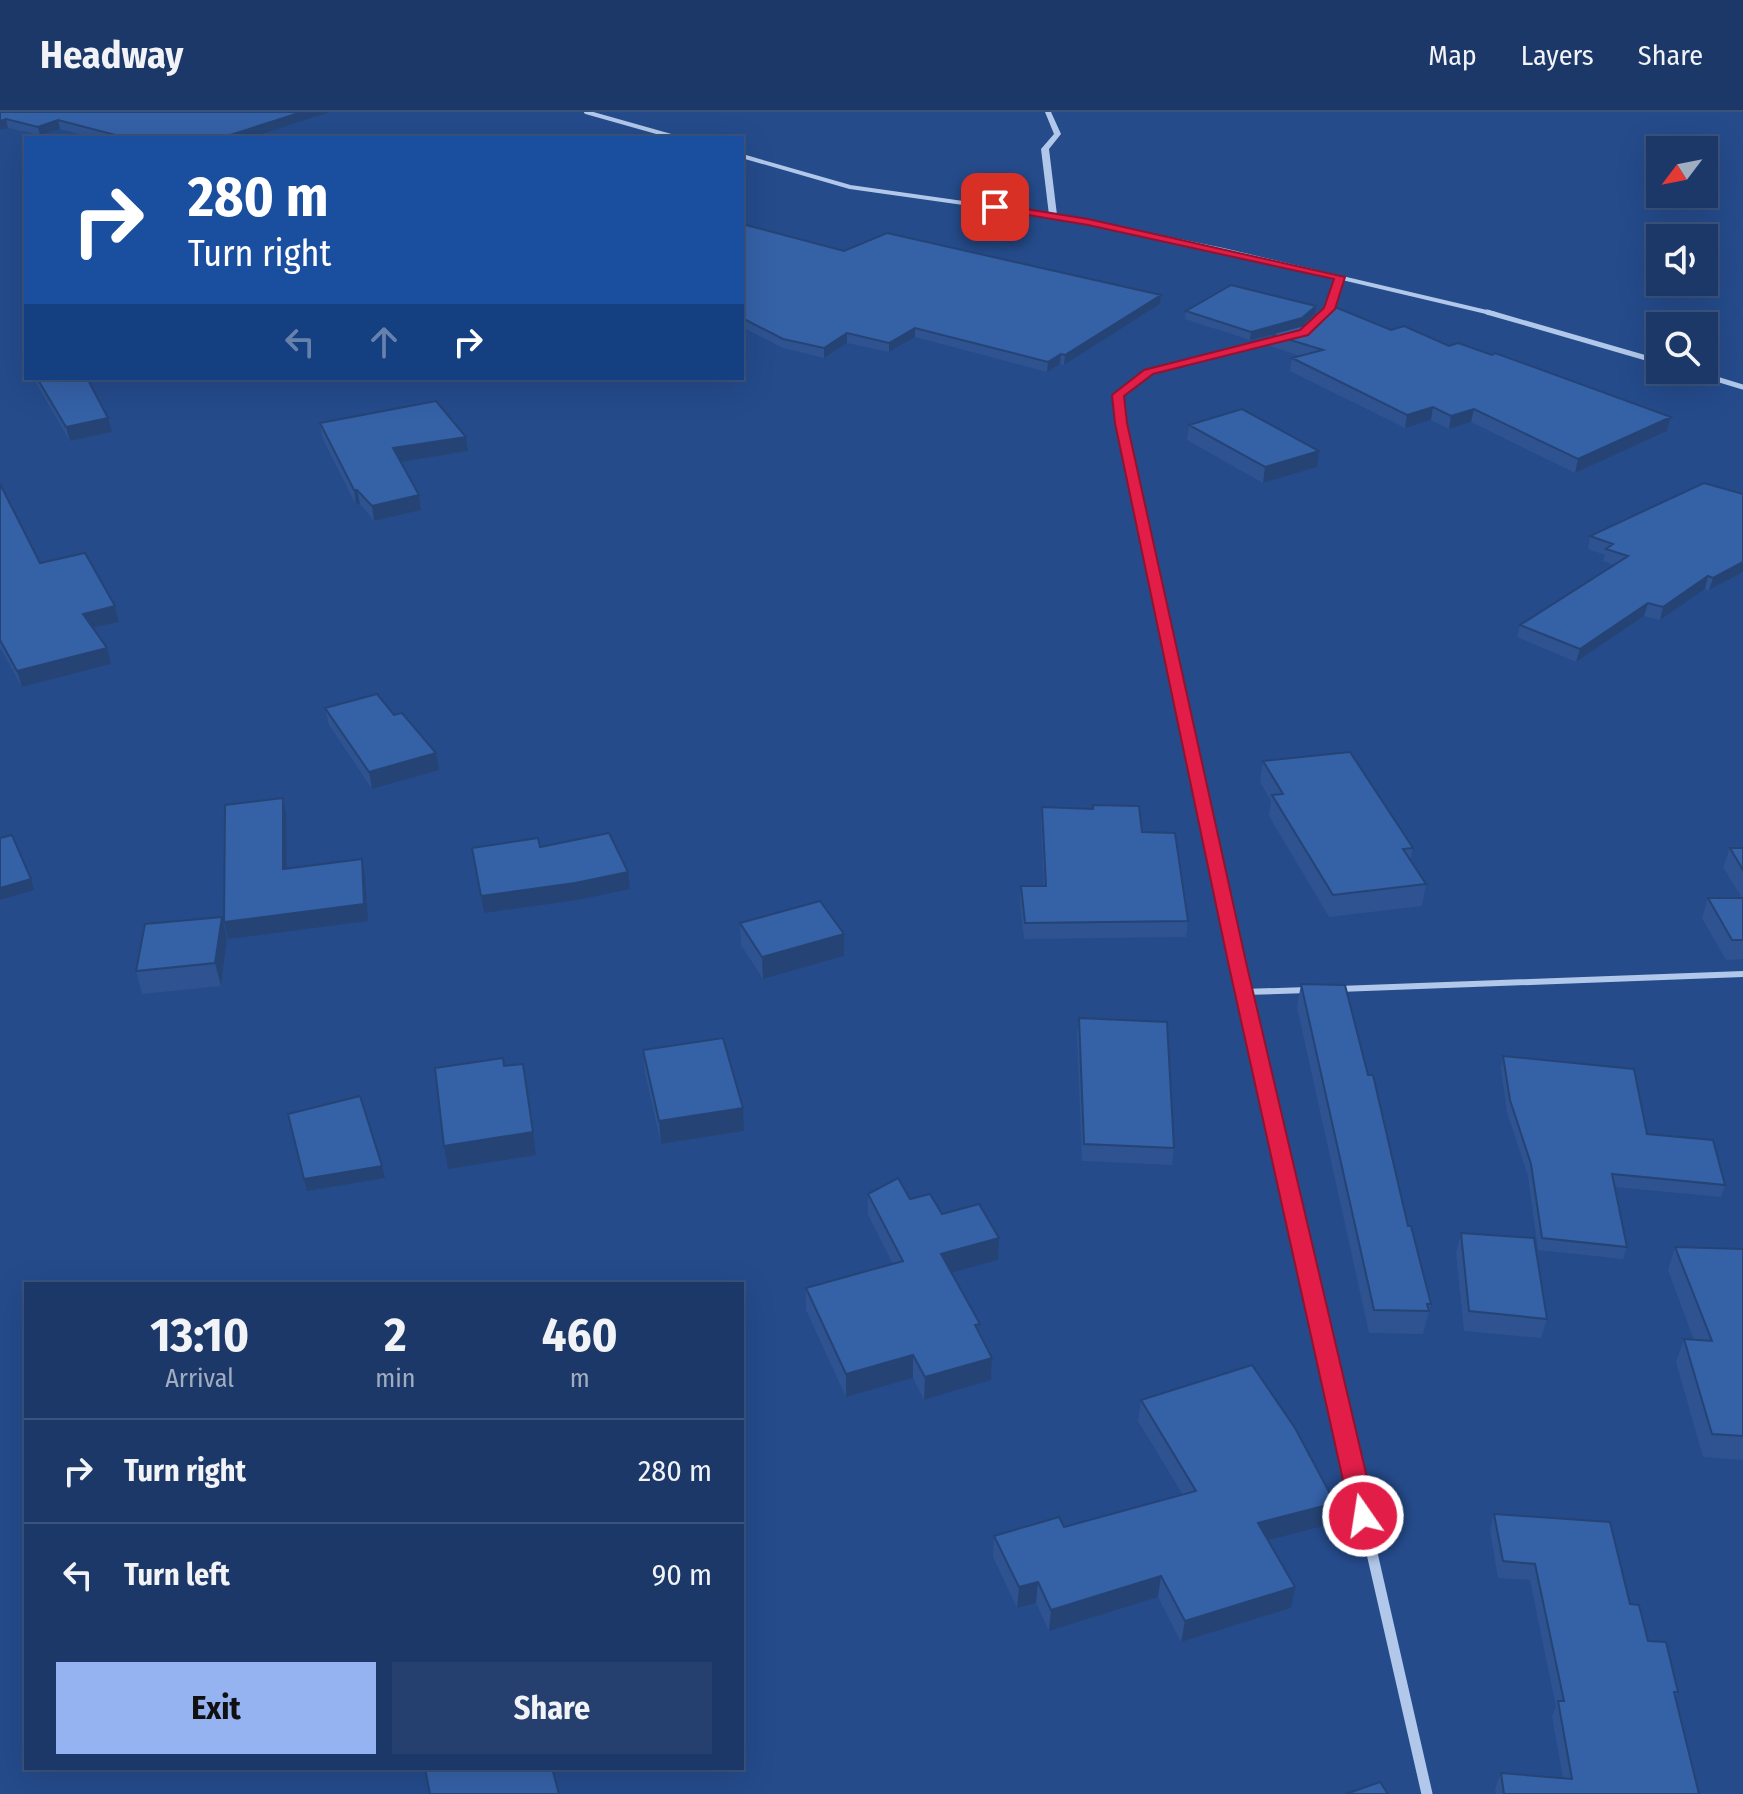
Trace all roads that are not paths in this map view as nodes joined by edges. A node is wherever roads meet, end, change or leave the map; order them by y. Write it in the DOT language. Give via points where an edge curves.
graph roads {
  1 [pos="586,112"];
  2 [pos="1048,112"];
  3 [pos="671,136"];
  4 [pos="744,157"];
  5 [pos="1053,215"];
  6 [pos="1340,277"];
  7 [pos="1321,317"];
  8 [pos="1290,336"];
  9 [pos="1646,358"];
  10 [pos="1718,379"];
  11 [pos="1743,387"];
  12 [pos="1743,974"];
  13 [pos="1322,989"];
  14 [pos="1337,989"];
  15 [pos="1244,992"];
  16 [pos="1427,1794"];
  1 -- 3 [label="street"];
  2 -- 5 [label="street" via="1058,134 1045,149"];
  4 -- 5 [label="street" via="850,187"];
  5 -- 6 [label="street"];
  6 -- 7 [label="street"];
  6 -- 9 [label="street" via="1512,318"];
  8 -- 15 [label="street" via="1148,372 1118,395"];
  10 -- 11 [label="street"];
  12 -- 14 [label="lane"];
  13 -- 15 [label="lane"];
  15 -- 16 [label="street"];
}
